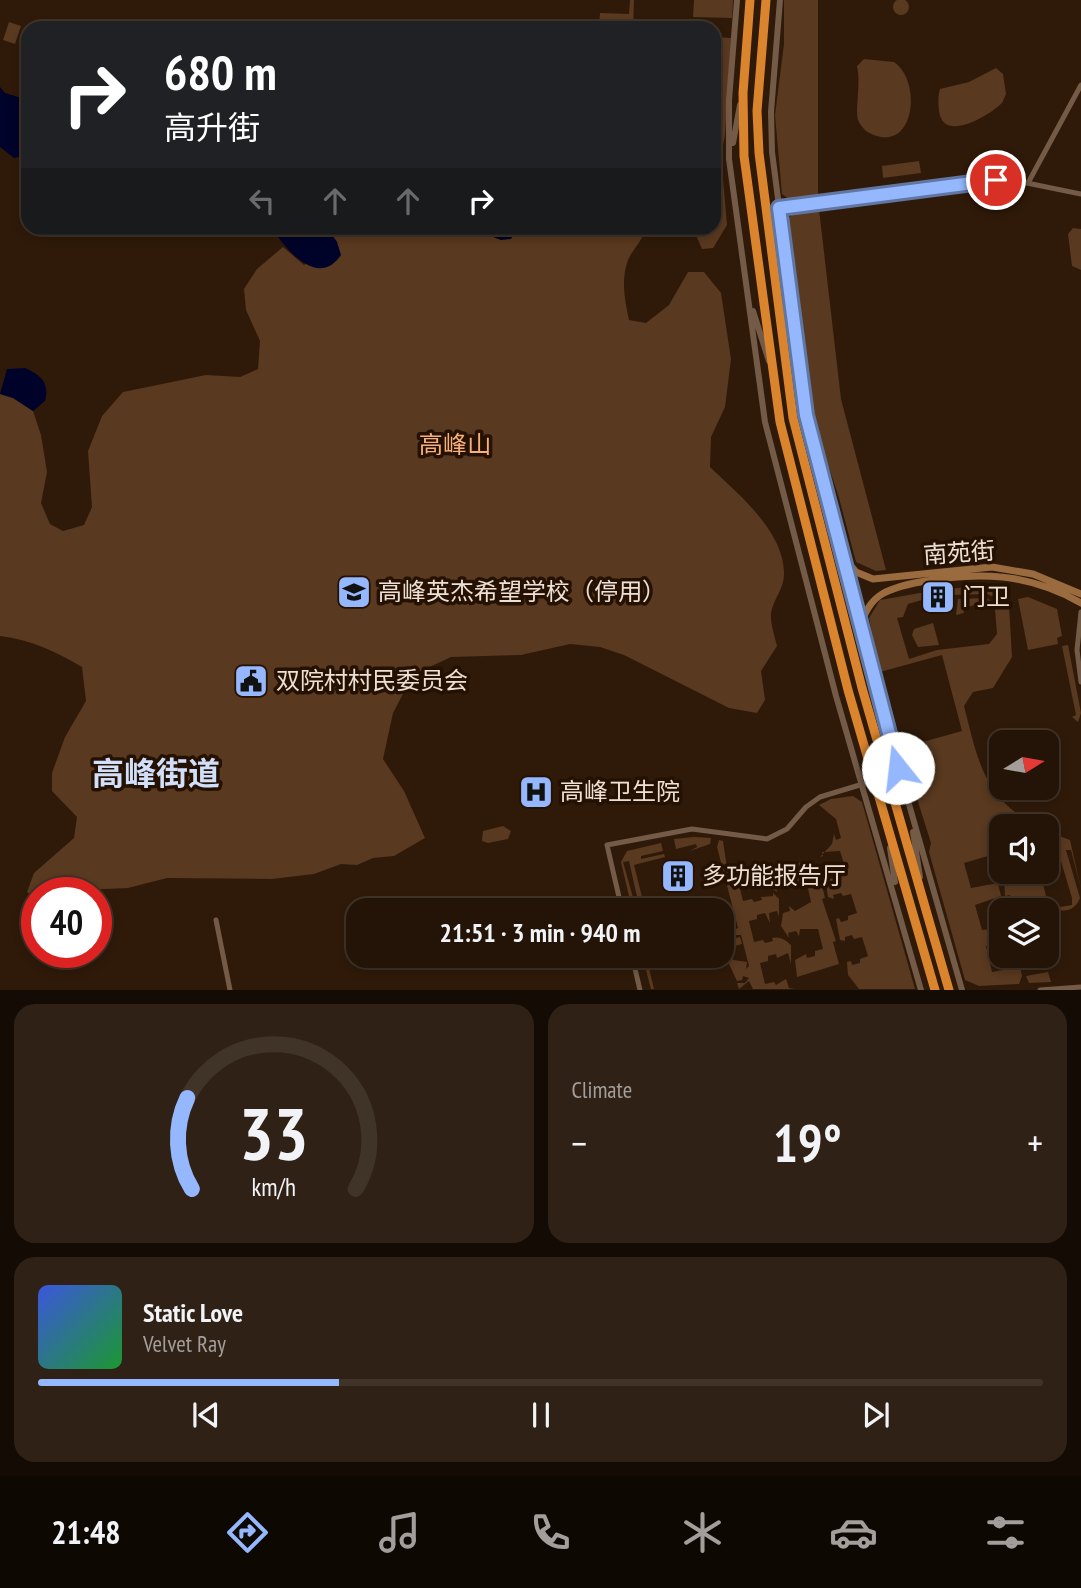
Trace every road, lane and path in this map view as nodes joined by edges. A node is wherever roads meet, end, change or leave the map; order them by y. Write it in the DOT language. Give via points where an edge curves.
graph roads {
  1 [pos="737,0"];
  2 [pos="750,0"];
  3 [pos="766,0"];
  4 [pos="779,0"];
  5 [pos="1081,85"];
  6 [pos="743,93"];
  7 [pos="729,159"];
  8 [pos="1028,183"];
  9 [pos="1081,194"];
  10 [pos="779,208"];
  11 [pos="777,292"];
  12 [pos="747,293"];
  13 [pos="800,372"];
  14 [pos="774,379"];
  15 [pos="844,558"];
  16 [pos="1081,594"];
  17 [pos="1081,603"];
  18 [pos="1081,612"];
  19 [pos="861,626"];
  20 [pos="1081,682"];
  21 [pos="863,784"];
  22 [pos="909,804"];
  23 [pos="885,815"];
  24 [pos="922,889"];
  25 [pos="619,898"];
  26 [pos="898,907"];
  27 [pos="216,920"];
  28 [pos="635,968"];
  29 [pos="1081,987"];
  30 [pos="230,989"];
  31 [pos="640,989"];
  32 [pos="921,989"];
  33 [pos="935,989"];
  34 [pos="949,989"];
  35 [pos="962,989"];
  36 [pos="1040,989"];
  1 -- 7 [label="street"];
  2 -- 6 [label="highway"];
  3 -- 11 [label="highway" via="758,122"];
  4 -- 10 [label="street" via="771,112"];
  5 -- 8 [label="street"];
  6 -- 7 [label="street"];
  6 -- 14 [label="highway" via="749,210"];
  7 -- 12 [label="street"];
  8 -- 9 [label="street"];
  8 -- 10 [label="street" via="974,181"];
  10 -- 13 [label="street"];
  11 -- 13 [label="street"];
  11 -- 24 [label="highway" via="796,429 862,688"];
  12 -- 14 [label="street"];
  12 -- 21 [label="street" via="773,461"];
  13 -- 15 [label="street" via="806,415"];
  14 -- 23 [label="highway" via="787,456"];
  15 -- 16 [label="main road, 南苑街" via="856,572 873,579 992,567 1033,574"];
  15 -- 19 [label="street"];
  17 -- 19 [label="main road" via="1030,581 961,575 883,591 868,605"];
  18 -- 20 [label="street" via="1077,650"];
  19 -- 22 [label="street"];
  21 -- 25 [label="street" via="820,797 787,829 767,839 704,829 607,845"];
  21 -- 26 [label="street"];
  22 -- 24 [label="street"];
  22 -- 35 [label="street"];
  23 -- 26 [label="street"];
  23 -- 33 [label="highway"];
  24 -- 34 [label="highway"];
  26 -- 32 [label="street"];
  27 -- 30 [label="street"];
  28 -- 31 [label="street"];
  29 -- 36 [label="street"];
}
